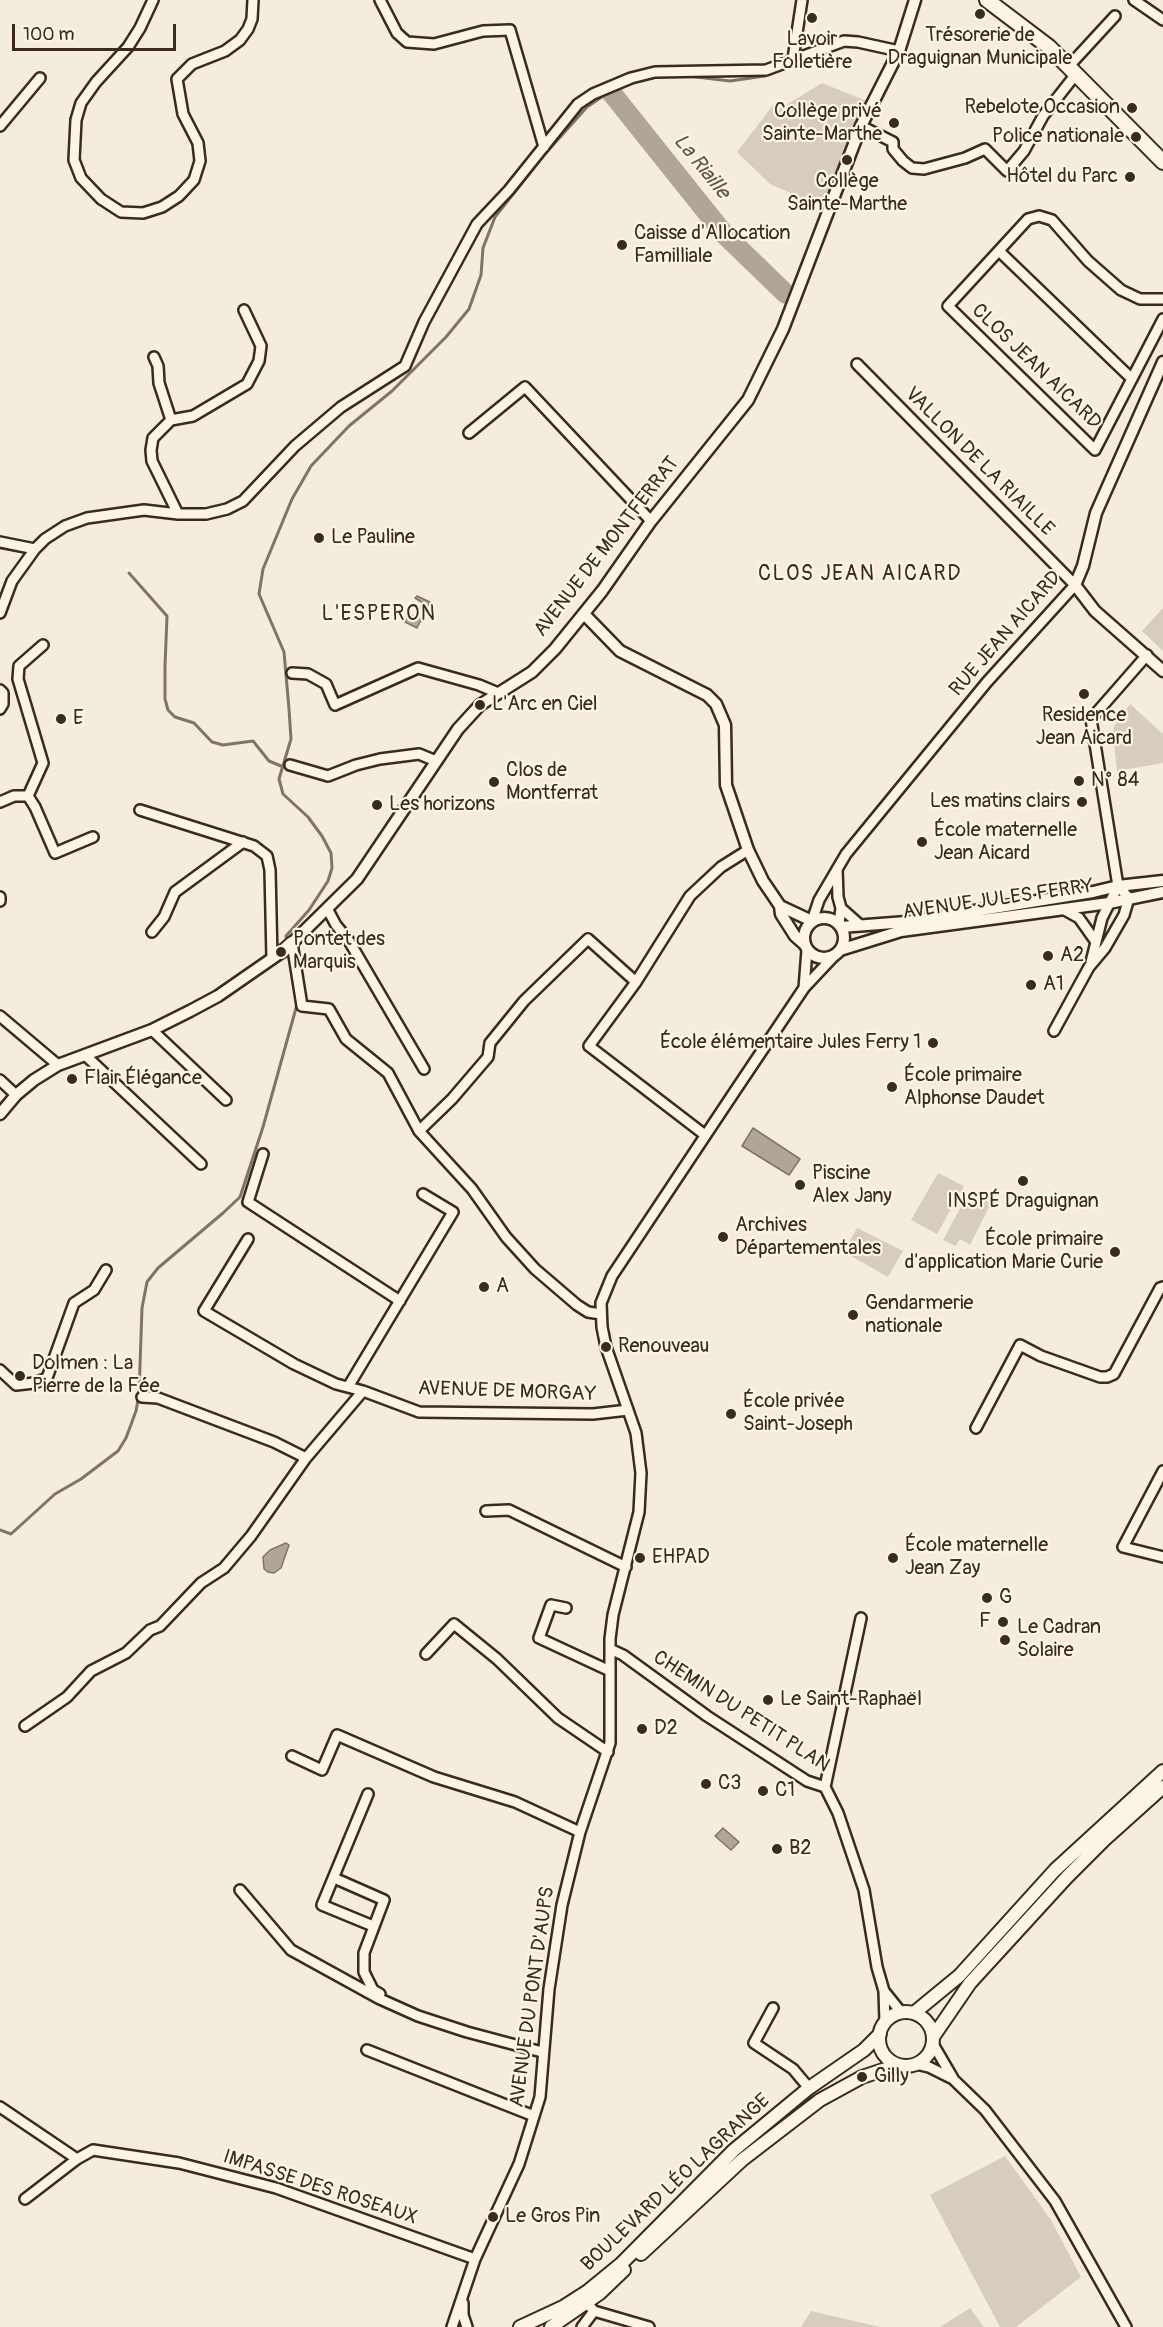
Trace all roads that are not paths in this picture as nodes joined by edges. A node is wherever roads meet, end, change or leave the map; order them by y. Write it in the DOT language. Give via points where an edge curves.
graph roads {
  1 [pos="153,0"];
  2 [pos="253,0"];
  3 [pos="380,0"];
  4 [pos="802,0"];
  5 [pos="915,0"];
  6 [pos="987,0"];
  7 [pos="1134,0"];
  8 [pos="1115,16"];
  9 [pos="1163,20"];
  10 [pos="899,51"];
  11 [pos="793,59"];
  12 [pos="1072,70"];
  13 [pos="40,78"];
  14 [pos="0,126"];
  15 [pos="861,126"];
  16 [pos="544,147"];
  17 [pos="1163,162"];
  18 [pos="999,251"];
  19 [pos="1163,299"];
  20 [pos="244,310"];
  21 [pos="1163,319"];
  22 [pos="154,357"];
  23 [pos="1163,362"];
  24 [pos="857,364"];
  25 [pos="1132,379"];
  26 [pos="171,420"];
  27 [pos="470,433"];
  28 [pos="178,514"];
  29 [pos="651,521"];
  30 [pos="0,542"];
  31 [pos="35,549"];
  32 [pos="1075,585"];
  33 [pos="0,613"];
  34 [pos="584,614"];
  35 [pos="43,645"];
  36 [pos="1147,655"];
  37 [pos="1163,670"];
  38 [pos="292,673"];
  39 [pos="0,690"];
  40 [pos="498,693"];
  41 [pos="0,709"];
  42 [pos="436,761"];
  43 [pos="290,765"];
  44 [pos="28,796"];
  45 [pos="0,802"];
  46 [pos="140,810"];
  47 [pos="93,837"];
  48 [pos="243,842"];
  49 [pos="748,850"];
  50 [pos="837,866"];
  51 [pos="1163,881"];
  52 [pos="1118,886"];
  53 [pos="1163,892"];
  54 [pos="0,897"];
  55 [pos="1129,898"];
  56 [pos="0,902"];
  57 [pos="1109,903"];
  58 [pos="780,906"];
  59 [pos="841,908"];
  60 [pos="328,909"];
  61 [pos="1063,909"];
  62 [pos="812,921"];
  63 [pos="859,924"];
  64 [pos="840,925"];
  65 [pos="152,932"];
  66 [pos="1096,942"];
  67 [pos="805,947"];
  68 [pos="285,949"];
  69 [pos="838,953"];
  70 [pos="1089,967"];
  71 [pos="636,981"];
  72 [pos="804,988"];
  73 [pos="0,1016"];
  74 [pos="152,1030"];
  75 [pos="1054,1030"];
  76 [pos="85,1055"];
  77 [pos="58,1065"];
  78 [pos="424,1069"];
  79 [pos="0,1080"];
  80 [pos="16,1095"];
  81 [pos="226,1100"];
  82 [pos="0,1114"];
  83 [pos="419,1131"];
  84 [pos="705,1135"];
  85 [pos="263,1154"];
  86 [pos="201,1164"];
  87 [pos="423,1194"];
  88 [pos="248,1239"];
  89 [pos="106,1270"];
  90 [pos="1163,1287"];
  91 [pos="400,1301"];
  92 [pos="601,1314"];
  93 [pos="0,1370"];
  94 [pos="348,1387"];
  95 [pos="363,1391"];
  96 [pos="142,1397"];
  97 [pos="628,1410"];
  98 [pos="976,1428"];
  99 [pos="306,1458"];
  100 [pos="1163,1471"];
  101 [pos="486,1511"];
  102 [pos="1163,1557"];
  103 [pos="626,1567"];
  104 [pos="566,1608"];
  105 [pos="861,1618"];
  106 [pos="610,1649"];
  107 [pos="426,1654"];
  108 [pos="610,1671"];
  109 [pos="25,1726"];
  110 [pos="608,1752"];
  111 [pos="292,1756"];
  112 [pos="1163,1771"];
  113 [pos="825,1787"];
  114 [pos="1163,1787"];
  115 [pos="369,1794"];
  116 [pos="580,1832"];
  117 [pos="334,1878"];
  118 [pos="240,1890"];
  119 [pos="373,1926"];
  120 [pos="884,1991"];
  121 [pos="399,2007"];
  122 [pos="773,2008"];
  123 [pos="901,2012"];
  124 [pos="915,2013"];
  125 [pos="882,2028"];
  126 [pos="933,2041"];
  127 [pos="367,2050"];
  128 [pos="542,2052"];
  129 [pos="916,2064"];
  130 [pos="898,2065"];
  131 [pos="954,2080"];
  132 [pos="809,2088"];
  133 [pos="0,2106"];
  134 [pos="534,2116"];
  135 [pos="77,2159"];
  136 [pos="25,2199"];
  137 [pos="475,2259"];
  138 [pos="462,2300"];
  139 [pos="590,2306"];
  140 [pos="531,2324"];
  141 [pos="558,2324"];
  142 [pos="452,2327"];
  143 [pos="467,2327"];
  144 [pos="520,2327"];
  145 [pos="582,2327"];
  146 [pos="649,2327"];
  147 [pos="1126,2327"];
  1 -- 2 [label="street" via="128,47 81,103 76,120 74,160 81,178 101,199 121,212 143,213 162,207 194,180 200,161 198,143 183,114 177,79 192,64 225,51 240,40 252,19"];
  3 -- 16 [label="street" via="397,33 407,42 435,44 510,30"];
  4 -- 11 [label="street"];
  5 -- 10 [label="street, AVENUE DE MONTFERRAT"];
  6 -- 12 [label="main road" via="1049,46"];
  7 -- 9 [label="street"];
  8 -- 12 [label="street"];
  10 -- 11 [label="street" via="844,41"];
  10 -- 15 [label="street, AVENUE DE MONTFERRAT"];
  11 -- 16 [label="street" via="766,69 655,72 631,78 578,104"];
  12 -- 15 [label="street" via="1024,152 1007,171 985,149 924,169 912,168 893,149 893,142"];
  12 -- 17 [label="main road"];
  13 -- 14 [label="street"];
  15 -- 29 [label="street, AVENUE DE MONTFERRAT" via="767,364 748,399"];
  16 -- 28 [label="street" via="477,224 405,366 341,408 295,446 243,501 206,514"];
  18 -- 19 [label="street, CLOS JEAN AICARD" via="1028,219 1039,216 1052,220 1120,290 1140,299"];
  18 -- 25 [label="street"];
  18 -- 25 [label="street, CLOS JEAN AICARD" via="948,306 1095,450"];
  20 -- 26 [label="street" via="261,346 259,361 246,384 193,416"];
  21 -- 25 [label="street, CLOS JEAN AICARD"];
  22 -- 26 [label="street"];
  23 -- 32 [label="street, RUE JEAN AICARD" via="1096,513"];
  24 -- 32 [label="street, VALLON DE LA RIAILLE"];
  26 -- 28 [label="street" via="153,438 151,450 152,461"];
  27 -- 29 [label="street" via="525,387"];
  28 -- 31 [label="street" via="144,510 87,518 65,526"];
  29 -- 34 [label="street, AVENUE DE MONTFERRAT"];
  30 -- 31 [label="street"];
  31 -- 33 [label="street" via="12,581"];
  32 -- 36 [label="street" via="1095,611"];
  32 -- 50 [label="street, RUE JEAN AICARD" via="987,682"];
  34 -- 40 [label="street, AVENUE DE MONTFERRAT" via="531,672"];
  34 -- 49 [label="street" via="620,651 707,695 716,704 725,725 726,785"];
  35 -- 44 [label="street" via="19,666 18,679 43,763"];
  36 -- 37 [label="street"];
  36 -- 52 [label="street" via="1091,719"];
  38 -- 40 [label="street" via="308,674 326,684 335,705 418,668"];
  39 -- 41 [label="street"];
  40 -- 42 [label="street, AVENUE DE MONTFERRAT" via="476,709"];
  42 -- 43 [label="street" via="419,754 380,759 328,776"];
  42 -- 60 [label="street, AVENUE DE MONTFERRAT" via="357,879"];
  44 -- 45 [label="street"];
  44 -- 47 [label="street" via="55,853"];
  46 -- 48 [label="street"];
  48 -- 65 [label="street" via="176,892"];
  48 -- 68 [label="street" via="261,850 269,863"];
  49 -- 58 [label="street"];
  49 -- 71 [label="street" via="721,867 690,896"];
  50 -- 59 [label="street"];
  50 -- 62 [label="street, RUE JEAN AICARD"];
  51 -- 52 [label="street, AVENUE JULES FERRY"];
  52 -- 55 [label="street"];
  52 -- 57 [label="street"];
  52 -- 63 [label="street, AVENUE JULES FERRY" via="906,922"];
  53 -- 55 [label="street, AVENUE JULES FERRY"];
  54 -- 56 [label="street"];
  55 -- 57 [label="street, AVENUE JULES FERRY"];
  55 -- 70 [label="street" via="1105,948"];
  57 -- 61 [label="street, AVENUE JULES FERRY"];
  57 -- 66 [label="street"];
  58 -- 62 [label="street"];
  58 -- 67 [label="street" via="784,920"];
  59 -- 63 [label="street"];
  59 -- 64 [label="street"];
  60 -- 68 [label="street, AVENUE DE MONTFERRAT"];
  60 -- 78 [label="street"];
  61 -- 66 [label="street" via="1079,918"];
  61 -- 69 [label="street, AVENUE JULES FERRY" via="901,931"];
  62 -- 64 [label="street" via="826,918"];
  62 -- 67 [label="street" via="804,931"];
  63 -- 64 [label="street, AVENUE JULES FERRY"];
  64 -- 69 [label="street" via="844,935"];
  66 -- 70 [label="street"];
  67 -- 69 [label="street" via="819,958"];
  67 -- 72 [label="street"];
  68 -- 74 [label="street, AVENUE DE MONTFERRAT" via="218,996"];
  68 -- 83 [label="street" via="302,1006 329,1010 346,1039 388,1073"];
  69 -- 72 [label="street"];
  70 -- 75 [label="street"];
  71 -- 83 [label="street" via="588,939 524,1001 490,1043 488,1058"];
  71 -- 84 [label="street" via="589,1046"];
  72 -- 84 [label="street"];
  73 -- 77 [label="street"];
  74 -- 76 [label="street, AVENUE DE MONTFERRAT"];
  74 -- 81 [label="street"];
  76 -- 77 [label="street, AVENUE DE MONTFERRAT"];
  76 -- 86 [label="street"];
  77 -- 80 [label="street, AVENUE DE MONTFERRAT"];
  79 -- 80 [label="street"];
  80 -- 82 [label="street, AVENUE DE MONTFERRAT"];
  83 -- 92 [label="street" via="472,1189 535,1269 588,1312"];
  84 -- 92 [label="street" via="612,1276 601,1302"];
  85 -- 91 [label="street" via="248,1202"];
  87 -- 91 [label="street" via="453,1212"];
  88 -- 94 [label="street, AVENUE DE MORGAY" via="204,1311 294,1364"];
  89 -- 93 [label="street" via="94,1290 74,1304 47,1378 16,1385"];
  90 -- 98 [label="street" via="1114,1374 1100,1377 1020,1345"];
  91 -- 94 [label="street"];
  92 -- 97 [label="street, AVENUE DU PONT D'AUPS" via="606,1347"];
  94 -- 95 [label="street, AVENUE DE MORGAY"];
  95 -- 97 [label="street, AVENUE DE MORGAY" via="419,1412 593,1414"];
  95 -- 99 [label="street"];
  96 -- 99 [label="street" via="158,1398"];
  97 -- 103 [label="street, AVENUE DU PONT D'AUPS" via="639,1451 641,1494"];
  99 -- 109 [label="street" via="224,1568 201,1583 160,1626 150,1630 126,1653 91,1671 67,1697"];
  100 -- 102 [label="street" via="1123,1547"];
  101 -- 103 [label="street" via="509,1510"];
  103 -- 106 [label="street, AVENUE DU PONT D'AUPS" via="613,1615"];
  104 -- 108 [label="street" via="551,1605 539,1638"];
  105 -- 113 [label="street"];
  106 -- 108 [label="street, AVENUE DU PONT D'AUPS"];
  106 -- 113 [label="street, CHEMIN DU PETIT PLAN" via="807,1781"];
  107 -- 110 [label="street" via="454,1624 558,1718"];
  108 -- 110 [label="street, AVENUE DU PONT D'AUPS"];
  110 -- 116 [label="street, AVENUE DU PONT D'AUPS"];
  111 -- 116 [label="street" via="322,1770 337,1735 434,1777 514,1802"];
  112 -- 124 [label="main road" via="1055,1870 959,1976"];
  113 -- 120 [label="street, CHEMIN DU PETIT PLAN" via="864,1890"];
  114 -- 126 [label="main road" via="1104,1840 970,1983"];
  115 -- 117 [label="street"];
  116 -- 128 [label="street, AVENUE DU PONT D'AUPS" via="553,1955"];
  117 -- 119 [label="street" via="384,1900"];
  117 -- 119 [label="street" via="322,1905"];
  118 -- 121 [label="street" via="291,1950"];
  119 -- 121 [label="street" via="364,1953 364,1972 373,1990"];
  120 -- 123 [label="street, CHEMIN DU PETIT PLAN"];
  120 -- 125 [label="street, CHEMIN DU PETIT PLAN"];
  121 -- 128 [label="street" via="467,2032"];
  122 -- 132 [label="street" via="753,2043 793,2069"];
  123 -- 124 [label="main road"];
  123 -- 125 [label="main road"];
  124 -- 126 [label="main road" via="928,2022"];
  125 -- 130 [label="main road" via="881,2050"];
  125 -- 132 [label="main road, BOULEVARD LÉO LAGRANGE" via="864,2050"];
  126 -- 129 [label="main road" via="927,2056"];
  126 -- 131 [label="street"];
  127 -- 134 [label="street"];
  128 -- 134 [label="street, AVENUE DU PONT D'AUPS" via="540,2097"];
  129 -- 130 [label="main road"];
  129 -- 131 [label="street"];
  130 -- 139 [label="main road, BOULEVARD LÉO LAGRANGE" via="862,2077 811,2106 742,2160"];
  131 -- 147 [label="street" via="985,2110 1055,2201"];
  132 -- 140 [label="main road, BOULEVARD LÉO LAGRANGE" via="734,2151 621,2264 588,2291"];
  133 -- 135 [label="street"];
  134 -- 137 [label="street, AVENUE DU PONT D'AUPS" via="519,2164"];
  135 -- 136 [label="street, IMPASSE DES ROSEAUX"];
  135 -- 137 [label="street, IMPASSE DES ROSEAUX" via="93,2150 179,2163 276,2188"];
  137 -- 138 [label="street, AVENUE DU PONT D'AUPS"];
  138 -- 142 [label="street, AVENUE DU PONT D'AUPS"];
  138 -- 143 [label="street, AVENUE DU PONT D'AUPS"];
  139 -- 141 [label="main road, BOULEVARD LÉO LAGRANGE"];
  139 -- 145 [label="street"];
  139 -- 146 [label="street"];
  140 -- 144 [label="main road, BOULEVARD LÉO LAGRANGE"];
}
